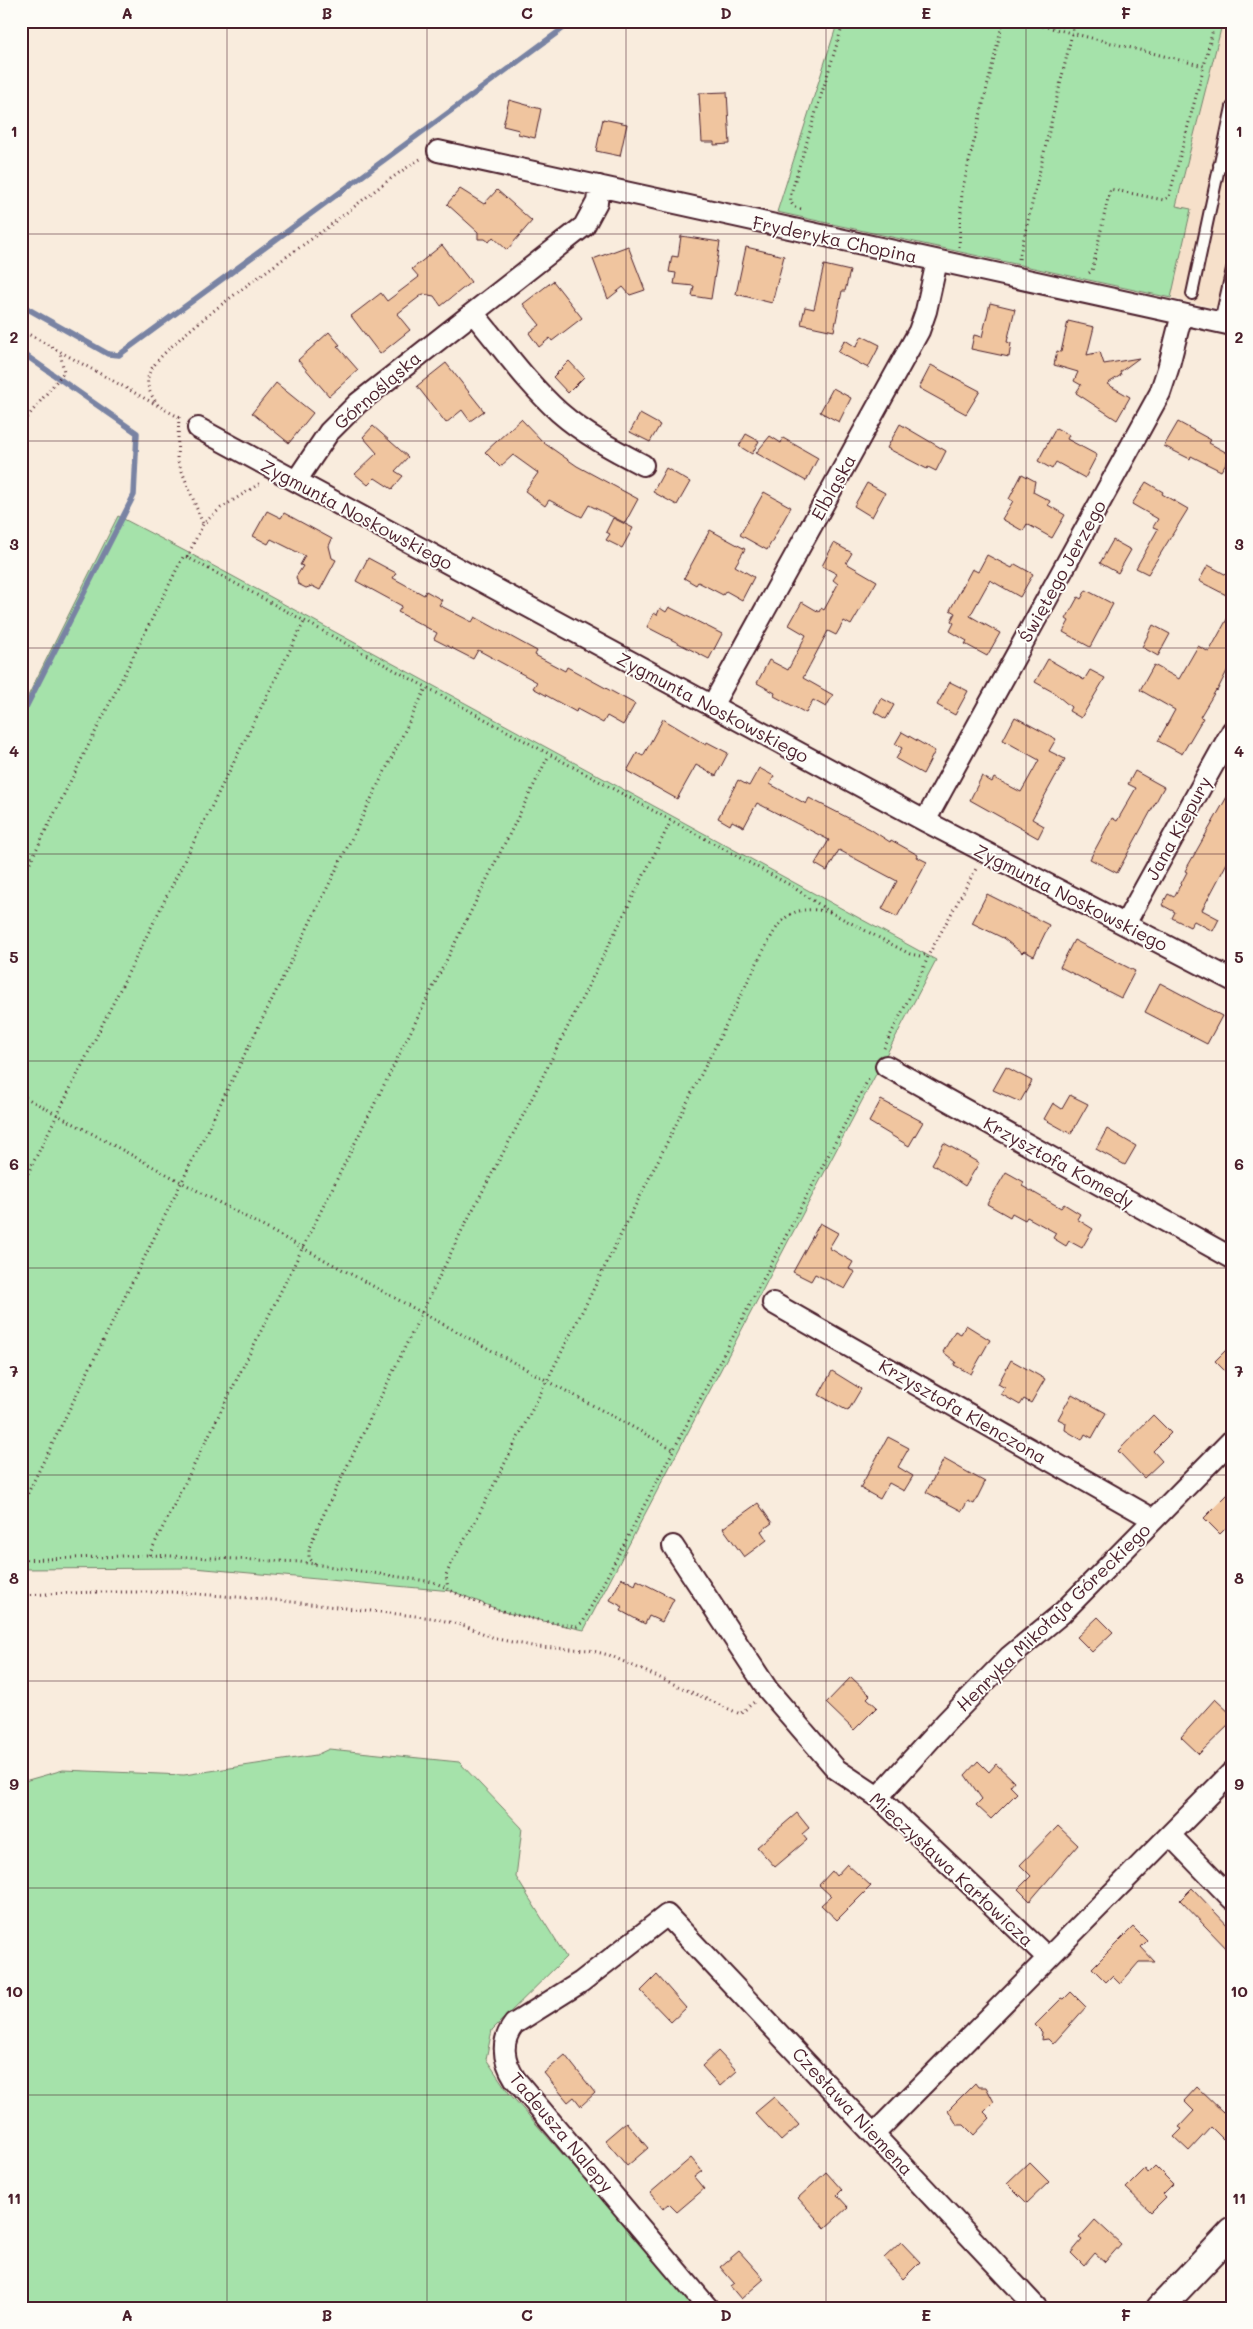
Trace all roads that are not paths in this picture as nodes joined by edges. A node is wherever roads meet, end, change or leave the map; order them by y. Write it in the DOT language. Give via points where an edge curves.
graph roads {
  1 [pos="1232,107"];
  2 [pos="438,151"];
  3 [pos="1220,165"];
  4 [pos="1232,168"];
  5 [pos="599,186"];
  6 [pos="937,261"];
  7 [pos="1232,269"];
  8 [pos="1192,294"];
  9 [pos="473,313"];
  10 [pos="1182,314"];
  11 [pos="1226,324"];
  12 [pos="198,428"];
  13 [pos="643,466"];
  14 [pos="296,481"];
  15 [pos="712,706"];
  16 [pos="1232,731"];
  17 [pos="925,821"];
  18 [pos="1125,924"];
  19 [pos="1232,980"];
  20 [pos="881,1061"];
  21 [pos="1232,1258"];
  22 [pos="773,1302"];
  23 [pos="1232,1440"];
  24 [pos="1153,1520"];
  25 [pos="673,1546"];
  26 [pos="1232,1772"];
  27 [pos="878,1797"];
  28 [pos="1170,1834"];
  29 [pos="1232,1899"];
  30 [pos="667,1915"];
  31 [pos="1048,1958"];
  32 [pos="875,2133"];
  33 [pos="1232,2232"];
  34 [pos="708,2308"];
  35 [pos="1037,2308"];
  36 [pos="1160,2308"];
  1 -- 3 [label="lane"];
  2 -- 5 [label="street, Fryderyka Chopina"];
  3 -- 4 [label="lane"];
  3 -- 8 [label="lane"];
  5 -- 6 [label="street, Fryderyka Chopina"];
  5 -- 9 [label="street, Górnośląska" via="597,202 584,226"];
  6 -- 10 [label="street, Fryderyka Chopina"];
  6 -- 15 [label="street, Elbląska" via="926,311 913,344"];
  7 -- 11 [label="lane"];
  9 -- 13 [label="street" via="559,412 598,441"];
  9 -- 14 [label="street, Górnośląska" via="379,384 340,419"];
  10 -- 11 [label="street, Fryderyka Chopina"];
  10 -- 17 [label="street, Świętego Jerzego" via="1160,393"];
  12 -- 14 [label="street, Zygmunta Noskowskiego"];
  14 -- 15 [label="street, Zygmunta Noskowskiego"];
  15 -- 17 [label="street, Zygmunta Noskowskiego"];
  16 -- 18 [label="street, Jana Kiepury"];
  17 -- 18 [label="street, Zygmunta Noskowskiego"];
  18 -- 19 [label="street, Zygmunta Noskowskiego"];
  20 -- 21 [label="street, Krzysztofa Komedy"];
  22 -- 24 [label="street, Krzysztofa Klenczona"];
  23 -- 24 [label="street, Henryka Mikołaja Góreckiego"];
  24 -- 27 [label="street, Henryka Mikołaja Góreckiego" via="1061,1614 1009,1657"];
  25 -- 27 [label="street, Mieczysława Karłowicza" via="768,1690 836,1770"];
  26 -- 28 [label="street, Mieczysława Karłowicza"];
  27 -- 31 [label="street, Mieczysława Karłowicza"];
  28 -- 29 [label="street"];
  28 -- 31 [label="street, Mieczysława Karłowicza"];
  30 -- 32 [label="street, Czesława Niemena"];
  30 -- 34 [label="street, Tadeusza Nalepy" via="581,1982 514,2024 504,2043 504,2055 515,2079"];
  31 -- 32 [label="street, Mieczysława Karłowicza"];
  32 -- 35 [label="street, Czesława Niemena"];
  33 -- 36 [label="street"];
}
